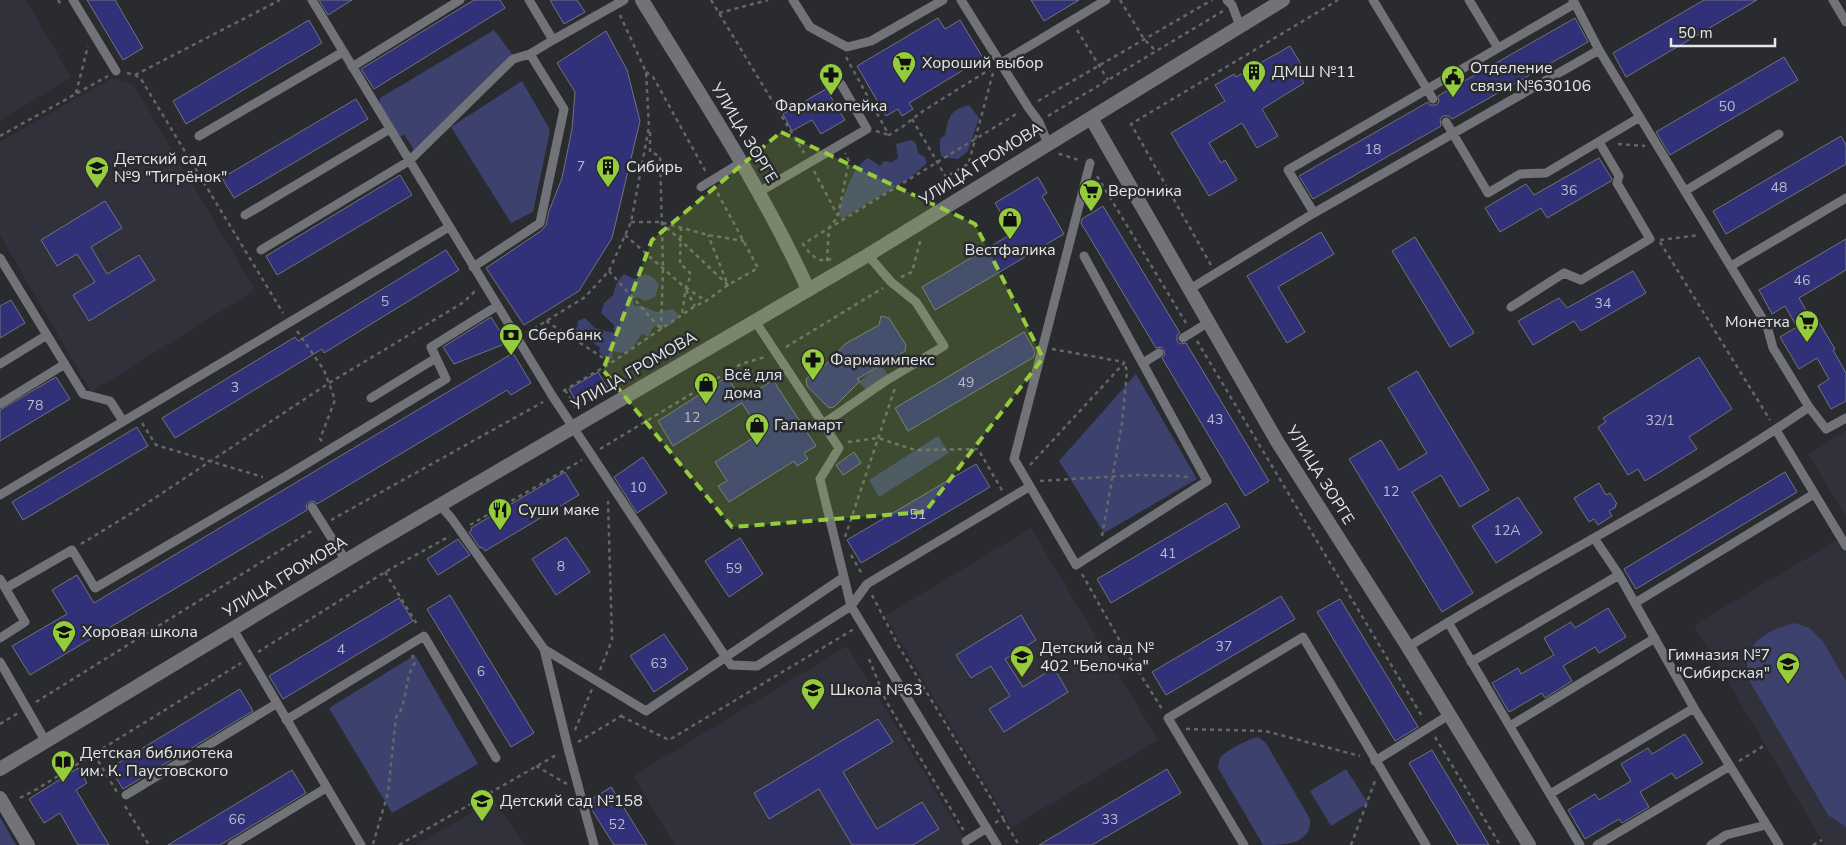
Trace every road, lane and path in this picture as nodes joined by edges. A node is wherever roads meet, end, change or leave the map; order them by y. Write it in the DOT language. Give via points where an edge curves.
graph roads {
  1 [pos="58,0"];
  2 [pos="73,0"];
  3 [pos="280,0"];
  4 [pos="312,0"];
  5 [pos="460,0"];
  6 [pos="529,0"];
  7 [pos="624,0"];
  8 [pos="642,0"];
  9 [pos="711,0"];
  10 [pos="768,0"];
  11 [pos="793,0"];
  12 [pos="942,0"];
  13 [pos="961,0"];
  14 [pos="1106,0"];
  15 [pos="1120,0"];
  16 [pos="1212,0"];
  17 [pos="1284,0"];
  18 [pos="1338,0"];
  19 [pos="1373,0"];
  20 [pos="1469,0"];
  21 [pos="1833,0"];
  22 [pos="1574,2"];
  23 [pos="1229,3"];
  24 [pos="616,6"];
  25 [pos="64,8"];
  26 [pos="719,12"];
  27 [pos="1072,21"];
  28 [pos="1846,22"];
  29 [pos="1240,26"];
  30 [pos="83,38"];
  31 [pos="1144,39"];
  32 [pos="553,40"];
  33 [pos="847,47"];
  34 [pos="1498,48"];
  35 [pos="1599,50"];
  36 [pos="1156,51"];
  37 [pos="343,52"];
  38 [pos="530,54"];
  39 [pos="1001,62"];
  40 [pos="1100,65"];
  41 [pos="352,67"];
  42 [pos="116,71"];
  43 [pos="646,72"];
  44 [pos="135,75"];
  45 [pos="1108,80"];
  46 [pos="842,84"];
  47 [pos="1427,89"];
  48 [pos="76,93"];
  49 [pos="1433,99"];
  50 [pos="1028,107"];
  51 [pos="1640,117"];
  52 [pos="1091,118"];
  53 [pos="912,119"];
  54 [pos="1039,122"];
  55 [pos="1446,122"];
  56 [pos="650,127"];
  57 [pos="390,129"];
  58 [pos="1453,133"];
  59 [pos="1779,134"];
  60 [pos="0,136"];
  61 [pos="199,136"];
  62 [pos="976,139"];
  63 [pos="1599,142"];
  64 [pos="1048,144"];
  65 [pos="841,145"];
  66 [pos="1659,148"];
  67 [pos="1052,159"];
  68 [pos="409,161"];
  69 [pos="742,162"];
  70 [pos="937,162"];
  71 [pos="810,163"];
  72 [pos="969,164"];
  73 [pos="1090,164"];
  74 [pos="946,177"];
  75 [pos="711,182"];
  76 [pos="702,187"];
  77 [pos="1685,191"];
  78 [pos="759,192"];
  79 [pos="1846,198"];
  80 [pos="925,203"];
  81 [pos="1314,213"];
  82 [pos="245,215"];
  83 [pos="838,216"];
  84 [pos="631,222"];
  85 [pos="660,222"];
  86 [pos="449,227"];
  87 [pos="680,227"];
  88 [pos="829,228"];
  89 [pos="1711,233"];
  90 [pos="625,234"];
  91 [pos="929,234"];
  92 [pos="708,235"];
  93 [pos="680,241"];
  94 [pos="744,241"];
  95 [pos="261,250"];
  96 [pos="868,255"];
  97 [pos="1084,256"];
  98 [pos="832,259"];
  99 [pos="1,260"];
  100 [pos="827,261"];
  101 [pos="1731,266"];
  102 [pos="473,267"];
  103 [pos="663,268"];
  104 [pos="609,271"];
  105 [pos="1216,273"];
  106 [pos="891,282"];
  107 [pos="483,283"];
  108 [pos="728,285"];
  109 [pos="684,287"];
  110 [pos="1190,289"];
  111 [pos="808,290"];
  112 [pos="706,301"];
  113 [pos="497,306"];
  114 [pos="695,306"];
  115 [pos="1511,308"];
  116 [pos="682,314"];
  117 [pos="546,321"];
  118 [pos="755,321"];
  119 [pos="1209,322"];
  120 [pos="289,323"];
  121 [pos="661,329"];
  122 [pos="1192,332"];
  123 [pos="48,335"];
  124 [pos="1183,338"];
  125 [pos="517,339"];
  126 [pos="1043,348"];
  127 [pos="1159,352"];
  128 [pos="776,353"];
  129 [pos="436,358"];
  130 [pos="1124,362"];
  131 [pos="612,363"];
  132 [pos="1142,363"];
  133 [pos="0,364"];
  134 [pos="65,364"];
  135 [pos="900,372"];
  136 [pos="329,383"];
  137 [pos="553,397"];
  138 [pos="371,398"];
  139 [pos="0,404"];
  140 [pos="1809,407"];
  141 [pos="136,414"];
  142 [pos="1846,418"];
  143 [pos="123,421"];
  144 [pos="823,424"];
  145 [pos="574,426"];
  146 [pos="1776,430"];
  147 [pos="878,438"];
  148 [pos="843,443"];
  149 [pos="328,450"];
  150 [pos="592,454"];
  151 [pos="210,461"];
  152 [pos="292,473"];
  153 [pos="607,476"];
  154 [pos="1112,477"];
  155 [pos="277,481"];
  156 [pos="1026,481"];
  157 [pos="1207,481"];
  158 [pos="297,482"];
  159 [pos="0,494"];
  160 [pos="1814,494"];
  161 [pos="1008,500"];
  162 [pos="440,505"];
  163 [pos="312,507"];
  164 [pos="323,524"];
  165 [pos="460,531"];
  166 [pos="1594,538"];
  167 [pos="844,542"];
  168 [pos="1846,546"];
  169 [pos="72,550"];
  170 [pos="848,550"];
  171 [pos="1100,550"];
  172 [pos="346,561"];
  173 [pos="1076,564"];
  174 [pos="385,572"];
  175 [pos="1619,575"];
  176 [pos="844,576"];
  177 [pos="0,579"];
  178 [pos="867,584"];
  179 [pos="6,588"];
  180 [pos="1635,603"];
  181 [pos="851,606"];
  182 [pos="1448,622"];
  183 [pos="862,624"];
  184 [pos="233,629"];
  185 [pos="424,636"];
  186 [pos="0,638"];
  187 [pos="1655,638"];
  188 [pos="407,646"];
  189 [pos="1408,647"];
  190 [pos="544,649"];
  191 [pos="867,655"];
  192 [pos="725,657"];
  193 [pos="248,658"];
  194 [pos="0,662"];
  195 [pos="1471,662"];
  196 [pos="596,680"];
  197 [pos="276,704"];
  198 [pos="638,706"];
  199 [pos="28,707"];
  200 [pos="1694,708"];
  201 [pos="1449,715"];
  202 [pos="621,716"];
  203 [pos="1168,718"];
  204 [pos="286,720"];
  205 [pos="0,724"];
  206 [pos="1510,726"];
  207 [pos="1174,728"];
  208 [pos="1429,728"];
  209 [pos="46,742"];
  210 [pos="1765,744"];
  211 [pos="568,748"];
  212 [pos="496,758"];
  213 [pos="1377,764"];
  214 [pos="536,766"];
  215 [pos="1730,766"];
  216 [pos="0,770"];
  217 [pos="326,788"];
  218 [pos="580,792"];
  219 [pos="1550,794"];
  220 [pos="126,795"];
  221 [pos="0,798"];
  222 [pos="20,798"];
  223 [pos="1002,818"];
  224 [pos="1766,825"];
  225 [pos="987,828"];
  226 [pos="968,840"];
  227 [pos="1822,840"];
  228 [pos="28,845"];
  229 [pos="232,845"];
  230 [pos="360,845"];
  231 [pos="372,845"];
  232 [pos="399,845"];
  233 [pos="594,845"];
  234 [pos="997,845"];
  235 [pos="1019,845"];
  236 [pos="1244,845"];
  237 [pos="1350,845"];
  238 [pos="1426,845"];
  239 [pos="1500,845"];
  240 [pos="1528,845"];
  241 [pos="1580,845"];
  242 [pos="1597,845"];
  243 [pos="1711,845"];
  244 [pos="1779,845"];
  245 [pos="1813,845"];
  1 -- 25 [label="path"];
  2 -- 42 [label="lane"];
  3 -- 44 [label="path"];
  4 -- 37 [label="lane"];
  5 -- 41 [label="lane"];
  6 -- 32 [label="lane"];
  7 -- 24 [label="lane"];
  8 -- 69 [label="street, УЛИЦА ЗОРГЕ"];
  9 -- 26 [label="path"];
  10 -- 26 [label="path"];
  11 -- 33 [label="lane" via="810,27"];
  12 -- 33 [label="lane" via="871,41"];
  13 -- 39 [label="lane"];
  14 -- 27 [label="lane"];
  15 -- 31 [label="path"];
  16 -- 31 [label="path"];
  17 -- 29 [label="street, УЛИЦА ГРОМОВА"];
  18 -- 105 [label="path" via="1131,124"];
  19 -- 47 [label="lane"];
  20 -- 34 [label="lane"];
  21 -- 28 [label="lane"];
  22 -- 34 [label="lane"];
  22 -- 35 [label="lane"];
  23 -- 29 [label="lane"];
  23 -- 36 [label="path"];
  24 -- 32 [label="lane"];
  24 -- 43 [label="path"];
  26 -- 71 [label="path"];
  27 -- 39 [label="lane"];
  27 -- 40 [label="path"];
  29 -- 52 [label="street, УЛИЦА ГРОМОВА"];
  30 -- 48 [label="path" via="88,46"];
  31 -- 36 [label="path"];
  31 -- 40 [label="path"];
  32 -- 38 [label="lane"];
  33 -- 53 [label="path" via="845,59 889,135"];
  34 -- 47 [label="lane"];
  35 -- 51 [label="lane"];
  35 -- 58 [label="lane"];
  36 -- 45 [label="path"];
  37 -- 41 [label="lane"];
  37 -- 61 [label="lane"];
  38 -- 68 [label="lane" via="514,59"];
  38 -- 102 [label="lane" via="564,109 540,224"];
  39 -- 50 [label="lane"];
  40 -- 45 [label="path"];
  40 -- 50 [label="path"];
  41 -- 57 [label="lane"];
  42 -- 44 [label="path"];
  42 -- 48 [label="path"];
  43 -- 56 [label="path"];
  43 -- 75 [label="path" via="652,77"];
  44 -- 120 [label="path" via="140,78"];
  45 -- 54 [label="path"];
  46 -- 65 [label="lane" via="867,129"];
  47 -- 49 [label="lane"];
  47 -- 81 [label="lane" via="1288,170"];
  48 -- 60 [label="path"];
  50 -- 54 [label="lane"];
  50 -- 62 [label="path"];
  51 -- 63 [label="lane"];
  51 -- 66 [label="lane"];
  52 -- 64 [label="street, УЛИЦА ГРОМОВА"];
  52 -- 110 [label="street, УЛИЦА ЗОРГЕ"];
  53 -- 62 [label="path" via="995,66"];
  53 -- 70 [label="path"];
  54 -- 64 [label="lane"];
  54 -- 72 [label="path"];
  55 -- 58 [label="lane"];
  56 -- 84 [label="path"];
  56 -- 85 [label="path" via="650,152 660,156"];
  57 -- 68 [label="lane"];
  57 -- 82 [label="lane"];
  58 -- 63 [label="lane" via="1488,194 1520,174 1546,173"];
  58 -- 81 [label="lane"];
  59 -- 77 [label="lane"];
  62 -- 70 [label="path"];
  62 -- 72 [label="path"];
  63 -- 66 [label="path"];
  63 -- 115 [label="lane" via="1619,176 1617,183 1650,239 1581,280 1564,273"];
  64 -- 96 [label="street, УЛИЦА ГРОМОВА"];
  65 -- 71 [label="lane"];
  65 -- 83 [label="path" via="849,161"];
  66 -- 77 [label="lane"];
  67 -- 73 [label="path" via="1060,154"];
  68 -- 86 [label="lane"];
  68 -- 95 [label="lane"];
  69 -- 75 [label="lane"];
  69 -- 78 [label="street, УЛИЦА ЗОРГЕ"];
  70 -- 74 [label="path"];
  70 -- 88 [label="path"];
  71 -- 78 [label="lane"];
  71 -- 83 [label="path"];
  72 -- 74 [label="path"];
  73 -- 122 [label="path"];
  73 -- 126 [label="lane"];
  74 -- 80 [label="path"];
  75 -- 76 [label="lane"];
  75 -- 94 [label="path"];
  77 -- 89 [label="lane"];
  78 -- 111 [label="street, УЛИЦА ЗОРГЕ"];
  79 -- 101 [label="lane"];
  81 -- 105 [label="lane"];
  83 -- 88 [label="path"];
  84 -- 85 [label="path"];
  84 -- 90 [label="path"];
  85 -- 87 [label="path"];
  85 -- 93 [label="path"];
  85 -- 103 [label="path"];
  86 -- 102 [label="lane"];
  86 -- 120 [label="lane"];
  87 -- 92 [label="path"];
  87 -- 93 [label="path"];
  88 -- 100 [label="path"];
  88 -- 100 [label="path" via="803,244 812,256"];
  89 -- 101 [label="lane"];
  89 -- 146 [label="path" via="1659,240"];
  90 -- 103 [label="path"];
  90 -- 104 [label="path"];
  91 -- 106 [label="path" via="920,239 912,272"];
  92 -- 94 [label="path"];
  92 -- 108 [label="path"];
  93 -- 108 [label="path"];
  93 -- 109 [label="path" via="680,264 691,275"];
  94 -- 108 [label="path" via="758,268"];
  96 -- 106 [label="lane"];
  96 -- 111 [label="street, УЛИЦА ГРОМОВА"];
  97 -- 132 [label="lane"];
  98 -- 100 [label="path"];
  99 -- 123 [label="lane"];
  101 -- 140 [label="lane" via="1767,326 1773,348"];
  102 -- 107 [label="lane"];
  103 -- 109 [label="path"];
  103 -- 121 [label="path"];
  104 -- 117 [label="path" via="585,297"];
  104 -- 121 [label="path"];
  105 -- 110 [label="lane"];
  106 -- 128 [label="path"];
  106 -- 135 [label="lane" via="916,302 944,346"];
  107 -- 113 [label="lane"];
  107 -- 136 [label="path" via="464,302"];
  108 -- 112 [label="path"];
  109 -- 112 [label="path"];
  109 -- 114 [label="path"];
  109 -- 116 [label="path"];
  110 -- 119 [label="street, УЛИЦА ЗОРГЕ"];
  111 -- 118 [label="street, УЛИЦА ГРОМОВА"];
  112 -- 114 [label="path"];
  113 -- 125 [label="lane"];
  113 -- 129 [label="lane" via="431,347"];
  114 -- 116 [label="path"];
  116 -- 121 [label="path"];
  117 -- 125 [label="path"];
  117 -- 131 [label="path"];
  118 -- 128 [label="lane"];
  118 -- 145 [label="street, УЛИЦА ГРОМОВА"];
  119 -- 122 [label="lane"];
  119 -- 189 [label="street, УЛИЦА ЗОРГЕ" via="1278,443"];
  120 -- 136 [label="path" via="300,334"];
  120 -- 141 [label="lane"];
  121 -- 131 [label="path"];
  122 -- 124 [label="lane"];
  122 -- 208 [label="path"];
  123 -- 133 [label="lane"];
  123 -- 134 [label="lane"];
  125 -- 137 [label="lane"];
  126 -- 130 [label="path"];
  126 -- 156 [label="lane" via="1014,458"];
  127 -- 132 [label="lane"];
  128 -- 144 [label="lane"];
  128 -- 150 [label="path" via="742,364"];
  129 -- 138 [label="lane"];
  129 -- 149 [label="lane" via="446,379"];
  130 -- 154 [label="path" via="1127,370 1122,423"];
  130 -- 156 [label="path"];
  131 -- 137 [label="path"];
  132 -- 157 [label="lane"];
  134 -- 139 [label="lane"];
  134 -- 143 [label="lane" via="83,394 110,401"];
  135 -- 144 [label="lane"];
  135 -- 147 [label="path"];
  136 -- 149 [label="path" via="335,400 320,438"];
  136 -- 151 [label="path"];
  137 -- 145 [label="lane"];
  137 -- 164 [label="path"];
  140 -- 142 [label="lane" via="1826,430"];
  140 -- 146 [label="lane"];
  141 -- 143 [label="lane"];
  141 -- 151 [label="path" via="156,445"];
  143 -- 159 [label="lane"];
  144 -- 176 [label="lane" via="839,448 820,479"];
  145 -- 150 [label="lane"];
  145 -- 162 [label="street, УЛИЦА ГРОМОВА"];
  146 -- 160 [label="lane"];
  146 -- 166 [label="lane"];
  147 -- 148 [label="path"];
  147 -- 161 [label="path" via="915,450 978,449"];
  147 -- 167 [label="path"];
  149 -- 152 [label="lane"];
  150 -- 153 [label="lane"];
  150 -- 165 [label="path"];
  151 -- 155 [label="path"];
  151 -- 169 [label="path"];
  152 -- 155 [label="lane"];
  152 -- 158 [label="lane"];
  153 -- 192 [label="lane"];
  153 -- 196 [label="path" via="612,640"];
  154 -- 156 [label="path"];
  154 -- 157 [label="path" via="1182,476"];
  154 -- 171 [label="path"];
  155 -- 169 [label="lane" via="95,588"];
  156 -- 161 [label="lane"];
  156 -- 173 [label="lane"];
  157 -- 171 [label="lane"];
  160 -- 168 [label="lane"];
  160 -- 180 [label="lane"];
  161 -- 178 [label="lane"];
  162 -- 165 [label="lane"];
  162 -- 172 [label="street, УЛИЦА ГРОМОВА"];
  163 -- 164 [label="lane"];
  164 -- 172 [label="lane"];
  164 -- 199 [label="path"];
  165 -- 174 [label="path"];
  165 -- 190 [label="lane"];
  166 -- 175 [label="lane"];
  166 -- 182 [label="lane"];
  169 -- 179 [label="lane"];
  170 -- 178 [label="path"];
  171 -- 173 [label="lane"];
  172 -- 184 [label="street, УЛИЦА ГРОМОВА"];
  173 -- 203 [label="path"];
  174 -- 185 [label="path"];
  174 -- 193 [label="path"];
  175 -- 180 [label="lane"];
  175 -- 195 [label="lane"];
  176 -- 181 [label="lane"];
  176 -- 192 [label="lane"];
  177 -- 179 [label="lane"];
  178 -- 181 [label="lane"];
  178 -- 223 [label="path" via="898,645"];
  179 -- 186 [label="lane" via="26,622"];
  180 -- 187 [label="lane"];
  181 -- 183 [label="lane"];
  181 -- 192 [label="lane" via="757,666 731,665"];
  182 -- 189 [label="lane"];
  182 -- 195 [label="lane"];
  183 -- 202 [label="path" via="669,740"];
  183 -- 225 [label="lane"];
  184 -- 193 [label="lane"];
  184 -- 209 [label="street, УЛИЦА ГРОМОВА"];
  185 -- 188 [label="lane"];
  185 -- 212 [label="lane"];
  187 -- 200 [label="lane"];
  187 -- 206 [label="lane"];
  188 -- 204 [label="lane"];
  188 -- 231 [label="path" via="415,663 409,672 402,710 396,717 388,793"];
  189 -- 201 [label="street, УЛИЦА ЗОРГЕ"];
  190 -- 196 [label="lane"];
  190 -- 211 [label="lane"];
  191 -- 226 [label="path" via="886,701"];
  192 -- 198 [label="lane" via="646,711"];
  193 -- 197 [label="lane"];
  193 -- 222 [label="path"];
  194 -- 199 [label="lane"];
  195 -- 206 [label="lane"];
  196 -- 198 [label="lane"];
  196 -- 211 [label="path"];
  197 -- 204 [label="lane"];
  197 -- 220 [label="lane"];
  198 -- 202 [label="path"];
  199 -- 205 [label="path"];
  199 -- 209 [label="lane"];
  200 -- 215 [label="lane"];
  200 -- 219 [label="lane"];
  201 -- 208 [label="lane"];
  201 -- 240 [label="street, УЛИЦА ЗОРГЕ"];
  202 -- 211 [label="path"];
  203 -- 207 [label="lane"];
  203 -- 213 [label="lane" via="1302,637"];
  204 -- 217 [label="lane"];
  206 -- 219 [label="lane"];
  207 -- 213 [label="path" via="1265,732 1353,753"];
  207 -- 236 [label="lane"];
  208 -- 213 [label="lane"];
  208 -- 239 [label="path"];
  209 -- 216 [label="street, УЛИЦА ГРОМОВА"];
  210 -- 215 [label="path"];
  211 -- 214 [label="path"];
  211 -- 218 [label="lane"];
  213 -- 237 [label="path" via="1368,803"];
  213 -- 238 [label="lane"];
  214 -- 218 [label="path"];
  214 -- 232 [label="path"];
  215 -- 224 [label="lane"];
  215 -- 242 [label="lane"];
  217 -- 229 [label="lane"];
  217 -- 230 [label="lane"];
  218 -- 233 [label="lane"];
  219 -- 241 [label="lane"];
  221 -- 228 [label="street"];
  223 -- 225 [label="path"];
  223 -- 235 [label="path"];
  224 -- 243 [label="lane" via="1726,835"];
  224 -- 244 [label="lane"];
  225 -- 226 [label="lane"];
  225 -- 234 [label="lane"];
  227 -- 245 [label="path"];
}
